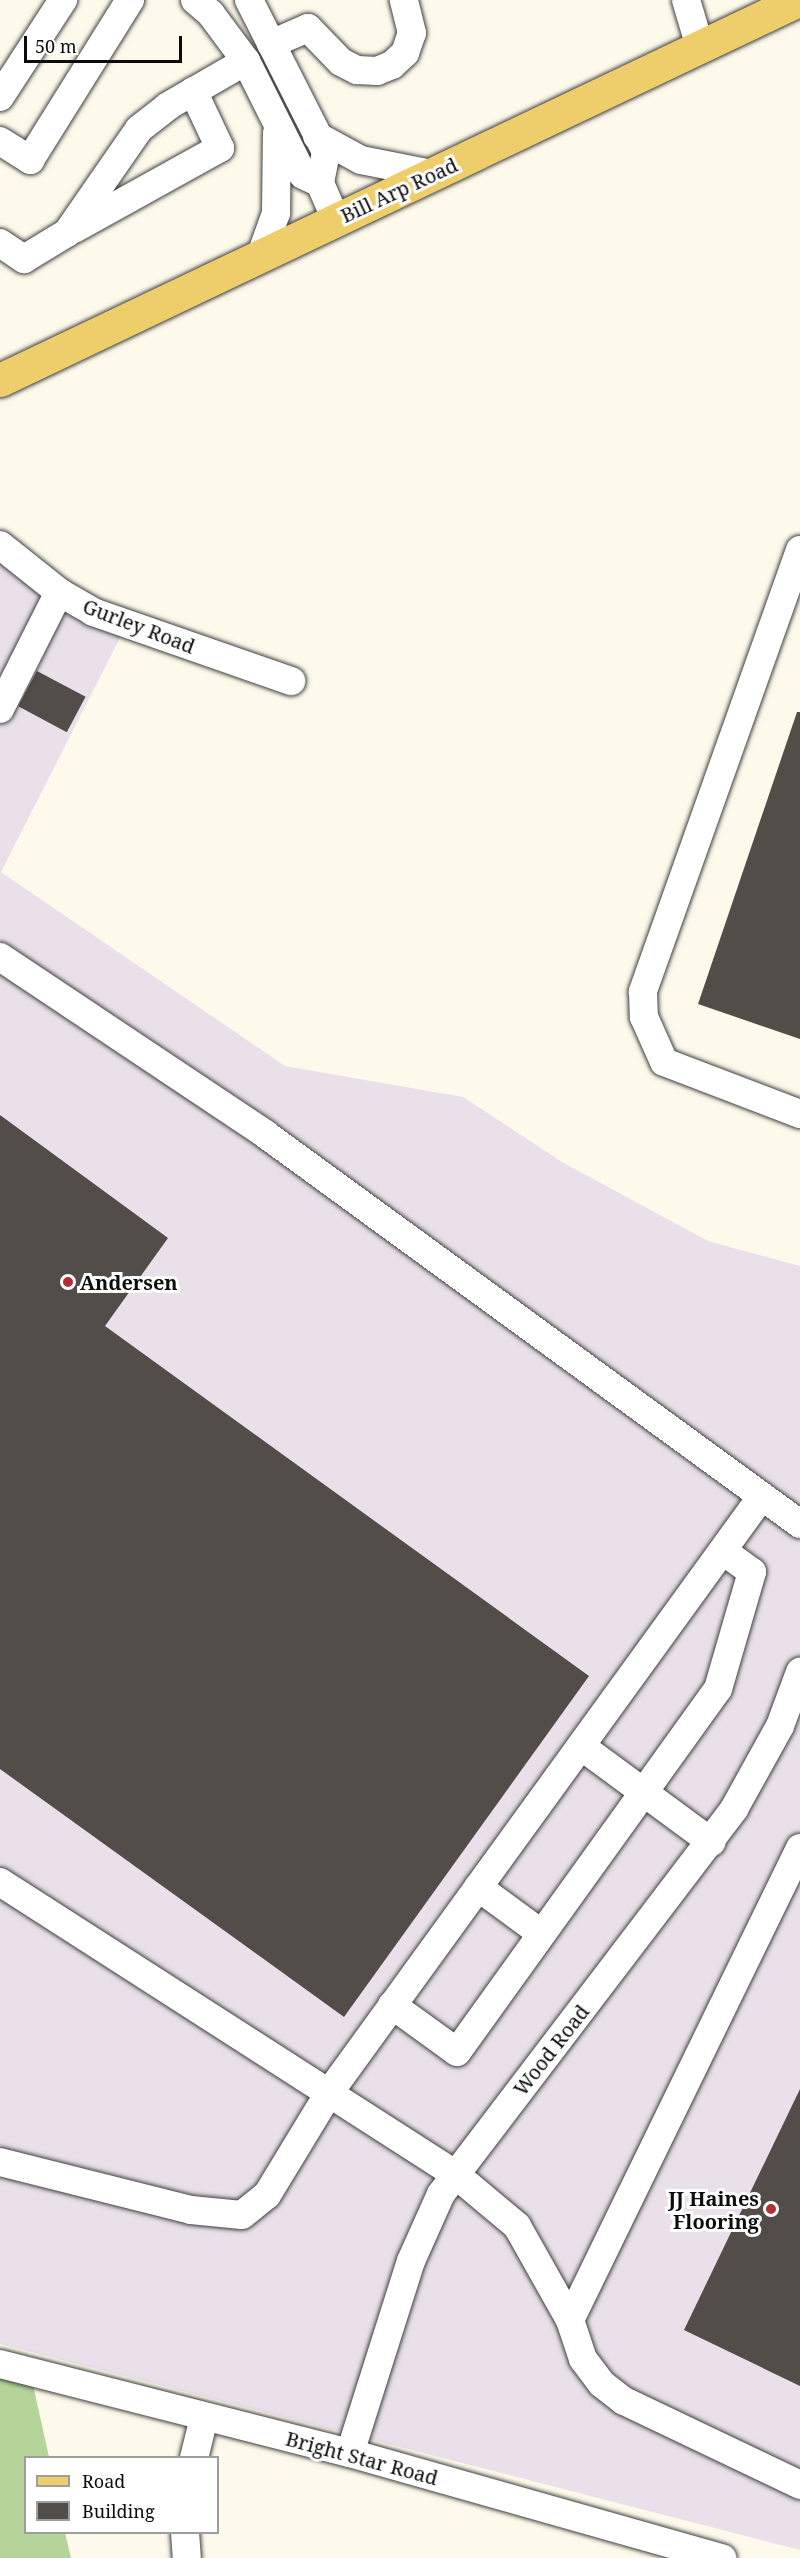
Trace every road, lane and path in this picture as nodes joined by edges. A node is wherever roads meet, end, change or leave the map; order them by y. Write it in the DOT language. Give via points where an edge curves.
graph roads {
  1 [pos="63,0"];
  2 [pos="130,0"];
  3 [pos="195,0"];
  4 [pos="249,0"];
  5 [pos="404,0"];
  6 [pos="687,0"];
  7 [pos="798,0"];
  8 [pos="271,44"];
  9 [pos="700,47"];
  10 [pos="246,61"];
  11 [pos="193,91"];
  12 [pos="0,97"];
  13 [pos="277,122"];
  14 [pos="317,136"];
  15 [pos="0,141"];
  16 [pos="432,174"];
  17 [pos="320,183"];
  18 [pos="336,220"];
  19 [pos="67,233"];
  20 [pos="0,243"];
  21 [pos="261,255"];
  22 [pos="12,266"];
  23 [pos="0,380"];
  24 [pos="0,545"];
  25 [pos="800,550"];
  26 [pos="59,592"];
  27 [pos="291,681"];
  28 [pos="0,709"];
  29 [pos="0,957"];
  30 [pos="800,1114"];
  31 [pos="762,1496"];
  32 [pos="800,1524"];
  33 [pos="723,1551"];
  34 [pos="800,1672"];
  35 [pos="581,1746"];
  36 [pos="644,1792"];
  37 [pos="711,1842"];
  38 [pos="800,1848"];
  39 [pos="0,1882"];
  40 [pos="478,1887"];
  41 [pos="542,1934"];
  42 [pos="392,2005"];
  43 [pos="329,2093"];
  44 [pos="0,2162"];
  45 [pos="455,2174"];
  46 [pos="570,2320"];
  47 [pos="0,2364"];
  48 [pos="204,2418"];
  49 [pos="350,2453"];
  50 [pos="194,2456"];
  51 [pos="800,2485"];
  52 [pos="185,2534"];
  53 [pos="187,2558"];
  54 [pos="722,2558"];
  1 -- 12 [label="street"];
  2 -- 15 [label="street" via="30,160"];
  3 -- 10 [label="street" via="211,14"];
  4 -- 8 [label="street"];
  5 -- 8 [label="street" via="412,33 405,53 392,65 377,71 357,70 341,62 308,28"];
  6 -- 9 [label="street"];
  7 -- 9 [label="main road, Bill Arp Road"];
  8 -- 14 [label="street"];
  9 -- 16 [label="main road, Bill Arp Road"];
  10 -- 11 [label="street"];
  10 -- 13 [label="street"];
  11 -- 19 [label="street" via="139,129"];
  11 -- 19 [label="street" via="220,148"];
  13 -- 17 [label="street" via="303,175"];
  13 -- 21 [label="street" via="276,213"];
  14 -- 16 [label="street" via="361,160"];
  14 -- 17 [label="street" via="326,152"];
  16 -- 18 [label="main road, Bill Arp Road"];
  17 -- 18 [label="street"];
  18 -- 21 [label="main road, Bill Arp Road"];
  19 -- 22 [label="street"];
  20 -- 22 [label="street"];
  21 -- 23 [label="main road, Bill Arp Road"];
  24 -- 26 [label="street, Gurley Road"];
  25 -- 30 [label="street" via="643,992 644,1017 664,1062"];
  26 -- 27 [label="street, Gurley Road" via="93,612"];
  26 -- 28 [label="street"];
  29 -- 31 [label="street" via="265,1134"];
  31 -- 32 [label="street"];
  31 -- 33 [label="street"];
  33 -- 35 [label="street"];
  33 -- 36 [label="street" via="752,1572 718,1689"];
  34 -- 37 [label="street, Wood Road" via="780,1726"];
  35 -- 36 [label="street"];
  35 -- 40 [label="street"];
  36 -- 37 [label="street"];
  36 -- 41 [label="street"];
  37 -- 45 [label="street, Wood Road"];
  38 -- 46 [label="street"];
  39 -- 43 [label="street"];
  40 -- 41 [label="street"];
  40 -- 42 [label="street"];
  41 -- 42 [label="street" via="457,2052"];
  42 -- 43 [label="street"];
  43 -- 44 [label="street" via="267,2195 242,2215 191,2210"];
  43 -- 45 [label="street"];
  45 -- 46 [label="street" via="517,2226"];
  45 -- 49 [label="street, Wood Road" via="441,2194 411,2261"];
  46 -- 51 [label="street" via="583,2359 602,2384 624,2402"];
  47 -- 48 [label="street, Bright Star Road"];
  48 -- 49 [label="street, Bright Star Road"];
  48 -- 50 [label="street"];
  49 -- 54 [label="street, Bright Star Road"];
  52 -- 53 [label="street"];
}
